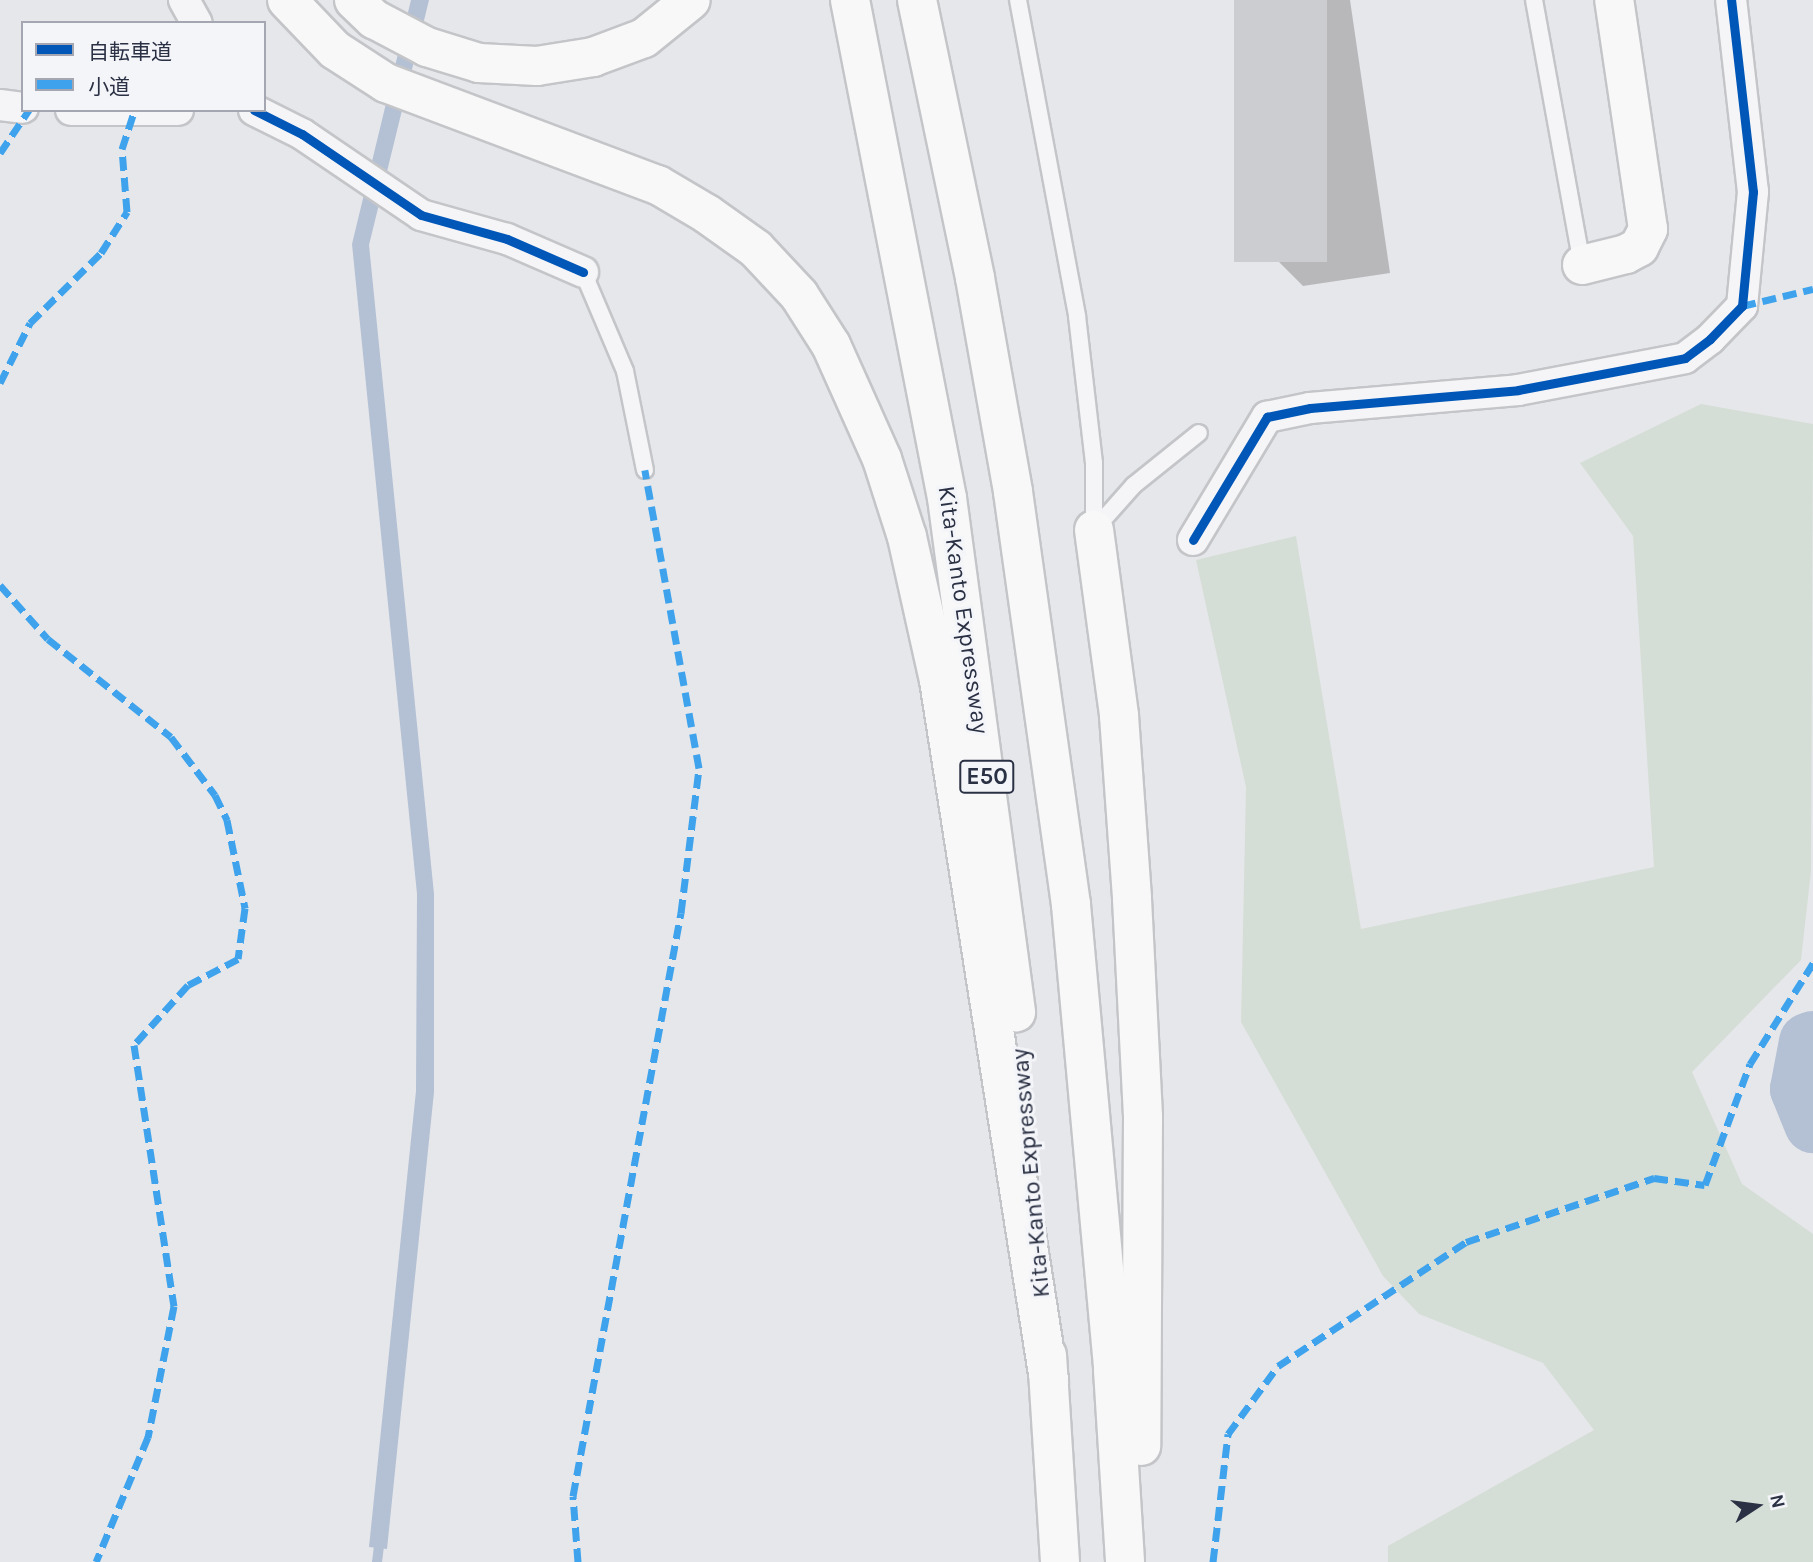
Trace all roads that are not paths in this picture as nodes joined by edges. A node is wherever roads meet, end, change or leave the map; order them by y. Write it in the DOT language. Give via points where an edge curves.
graph roads {
  1 [pos="184,0"];
  2 [pos="287,0"];
  3 [pos="354,0"];
  4 [pos="691,0"];
  5 [pos="850,0"];
  6 [pos="917,0"];
  7 [pos="1018,0"];
  8 [pos="1534,0"];
  9 [pos="1614,0"];
  10 [pos="1731,0"];
  11 [pos="196,21"];
  12 [pos="0,105"];
  13 [pos="21,108"];
  14 [pos="258,112"];
  15 [pos="1582,265"];
  16 [pos="583,272"];
  17 [pos="1199,433"];
  18 [pos="645,470"];
  19 [pos="1094,530"];
  20 [pos="1193,541"];
  21 [pos="1049,1380"];
  22 [pos="1060,1562"];
  23 [pos="1125,1562"];
  24 [pos="1140,1562"];
  1 -- 11 [label="street"];
  2 -- 21 [label="highway" via="335,50 386,83 658,186 707,215 756,249 799,296 831,345 882,458 907,537 939,680"];
  3 -- 4 [label="highway" via="374,19 427,47 479,63 537,66 593,57 643,38"];
  5 -- 21 [label="highway, Kita-Kanto Expressway / E50" via="928,391 975,687 1030,1140"];
  6 -- 23 [label="highway, E50" via="1011,479 1053,772 1093,1137"];
  7 -- 19 [label="lane" via="1077,316 1094,463"];
  8 -- 15 [label="lane"];
  9 -- 15 [label="highway" via="1648,229 1639,247"];
  10 -- 20 [label="street" via="1753,192 1742,306 1710,339 1685,358 1518,390 1310,408 1267,417"];
  12 -- 13 [label="street"];
  14 -- 16 [label="street" via="302,134 421,215 507,239"];
  16 -- 18 [label="lane" via="625,372"];
  17 -- 19 [label="lane" via="1134,485"];
  19 -- 24 [label="highway" via="1119,716 1143,1117"];
  21 -- 22 [label="highway, Kita-Kanto Expressway / E50"];
}
